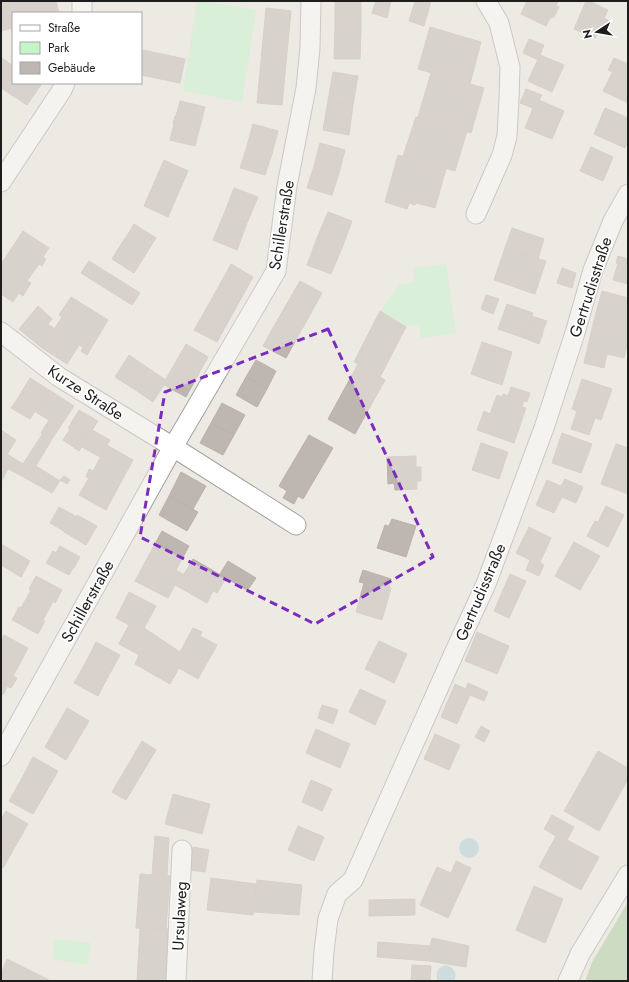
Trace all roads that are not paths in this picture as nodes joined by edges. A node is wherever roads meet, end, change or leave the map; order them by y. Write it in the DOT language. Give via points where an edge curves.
graph roads {
  1 [pos="82,1"];
  2 [pos="312,1"];
  3 [pos="486,1"];
  4 [pos="82,12"];
  5 [pos="65,84"];
  6 [pos="1,182"];
  7 [pos="628,194"];
  8 [pos="476,214"];
  9 [pos="1,332"];
  10 [pos="174,447"];
  11 [pos="296,525"];
  12 [pos="1,756"];
  13 [pos="182,850"];
  14 [pos="628,875"];
  15 [pos="176,981"];
  16 [pos="322,981"];
  17 [pos="568,981"];
  1 -- 4 [label="street"];
  2 -- 10 [label="street, Schillerstraße" via="306,88 287,186 276,271"];
  3 -- 8 [label="street" via="499,23 510,67 509,99 507,136 502,155"];
  5 -- 6 [label="street"];
  7 -- 16 [label="street, Gertrudisstraße" via="613,221 593,270 544,428 486,584 353,880 337,894 328,920"];
  9 -- 10 [label="street, Kurze Straße" via="58,377"];
  10 -- 11 [label="street"];
  10 -- 12 [label="street, Schillerstraße"];
  13 -- 15 [label="street, Ursulaweg"];
  14 -- 17 [label="street" via="580,954"];
}
